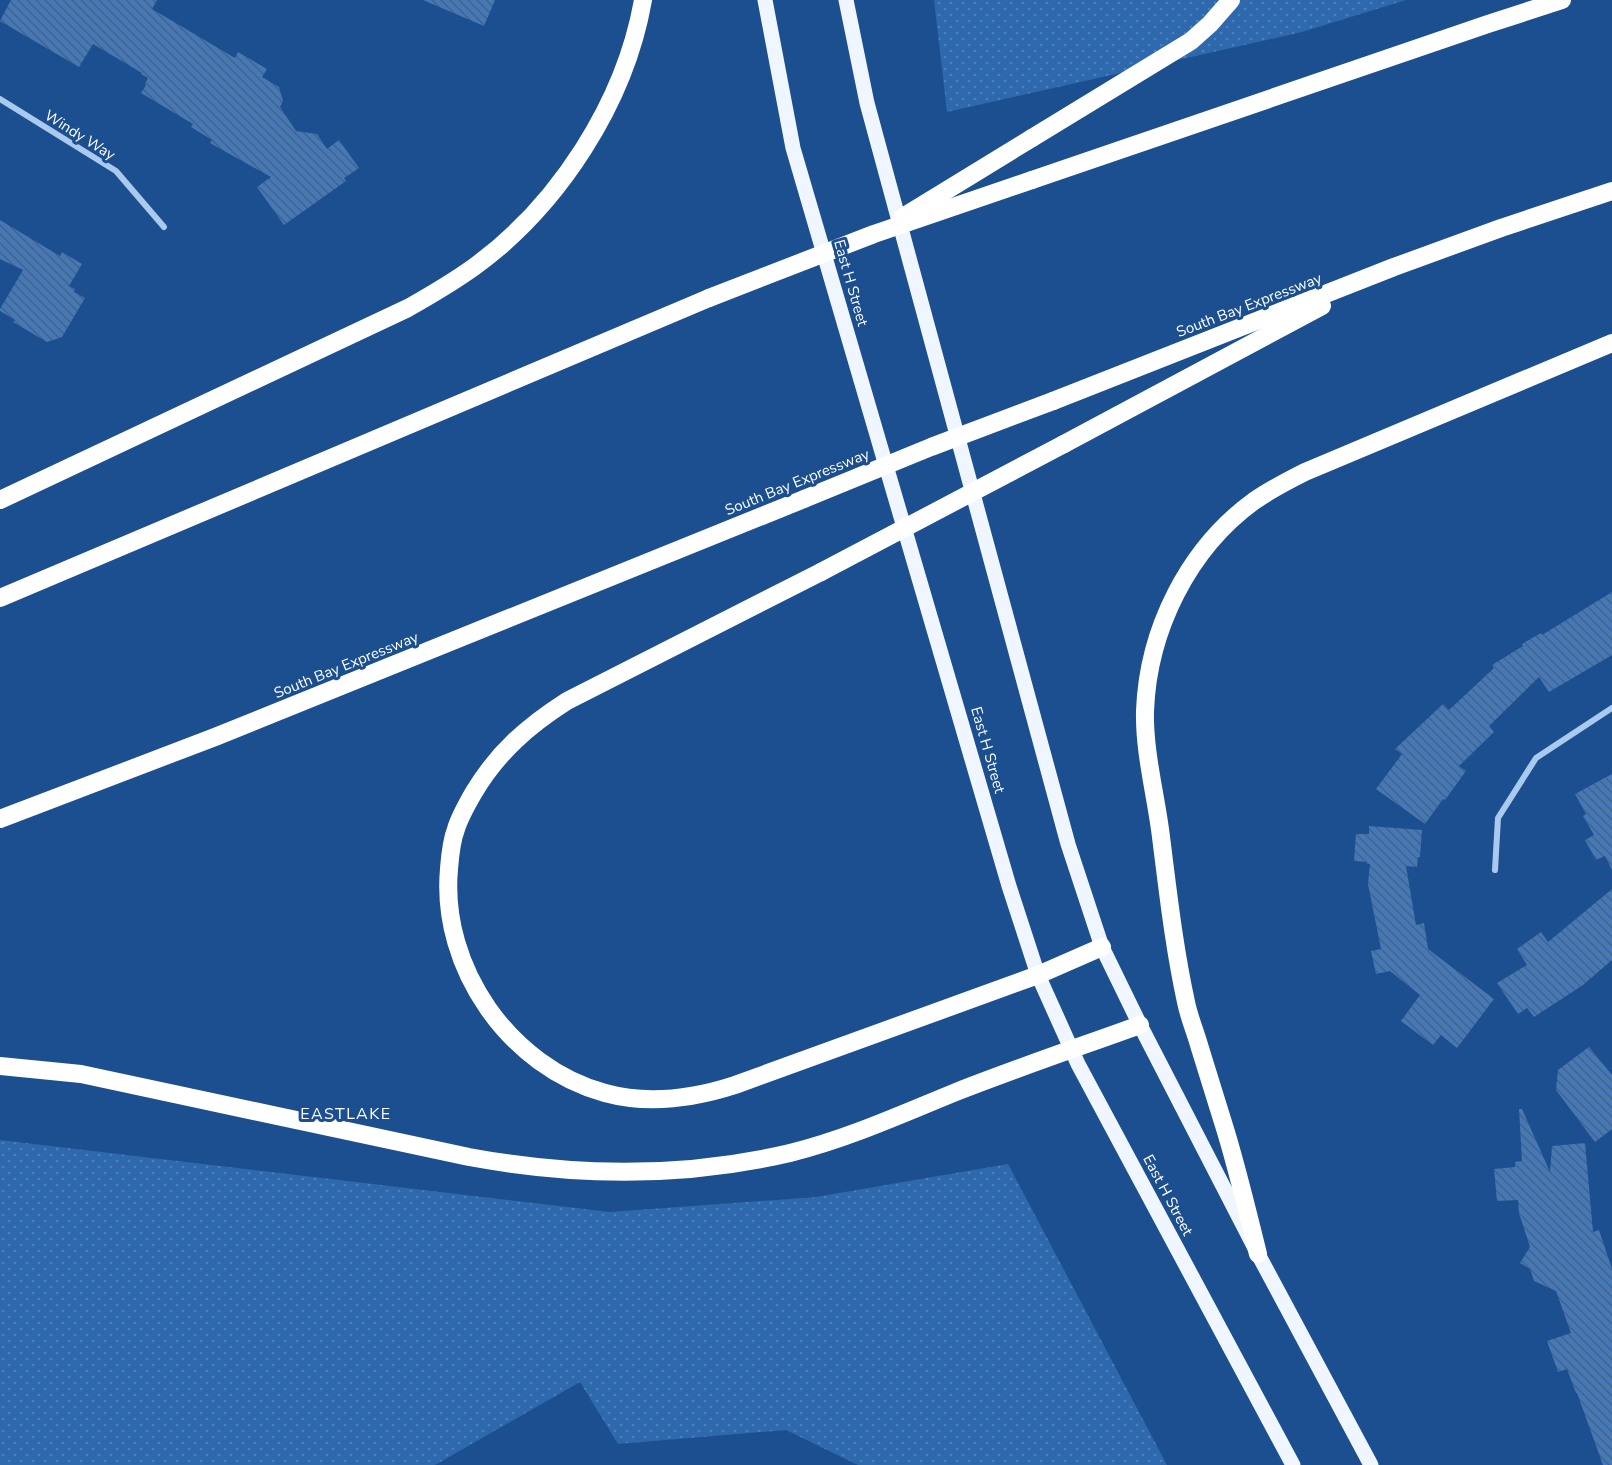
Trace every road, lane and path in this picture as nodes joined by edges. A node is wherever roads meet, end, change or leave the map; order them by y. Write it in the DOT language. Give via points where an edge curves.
graph roads {
  1 [pos="643,0"];
  2 [pos="765,0"];
  3 [pos="846,0"];
  4 [pos="1231,0"];
  5 [pos="1562,0"];
  6 [pos="0,99"];
  7 [pos="1612,191"];
  8 [pos="164,227"];
  9 [pos="874,234"];
  10 [pos="1394,267"];
  11 [pos="1612,343"];
  12 [pos="0,500"];
  13 [pos="0,598"];
  14 [pos="1612,708"];
  15 [pos="0,819"];
  16 [pos="1495,870"];
  17 [pos="1102,947"];
  18 [pos="1038,975"];
  19 [pos="1140,1025"];
  20 [pos="1071,1049"];
  21 [pos="0,1066"];
  22 [pos="1258,1254"];
  23 [pos="1293,1465"];
  24 [pos="1371,1465"];
  1 -- 12 [label="highway" via="619,80 583,150 534,213 476,266 408,308"];
  2 -- 18 [label="main road, East H Street" via="793,148"];
  3 -- 17 [label="main road" via="867,103 1068,844"];
  4 -- 9 [label="highway, bridge" via="1191,41"];
  5 -- 9 [label="highway, bridge"];
  6 -- 8 [label="street, Windy Way" via="116,171"];
  7 -- 10 [label="highway, South Bay Expressway"];
  9 -- 13 [label="highway, bridge" via="709,298"];
  10 -- 15 [label="highway, South Bay Expressway, bridge" via="930,447 215,737"];
  10 -- 18 [label="highway, bridge" via="821,572 567,701 520,734 500,755 468,803 450,855 453,933 485,1005 501,1025 558,1073 581,1085 631,1099 684,1099 710,1094"];
  11 -- 22 [label="highway" via="1305,472 1252,502 1208,544 1190,568 1163,622 1145,712 1171,923 1186,1004 1227,1134"];
  14 -- 16 [label="street" via="1536,758 1497,818"];
  17 -- 18 [label="highway"];
  17 -- 19 [label="main road"];
  18 -- 20 [label="main road, East H Street"];
  19 -- 20 [label="highway"];
  19 -- 22 [label="main road"];
  20 -- 21 [label="highway" via="835,1140 791,1153 700,1169 619,1173 515,1166 81,1074"];
  20 -- 23 [label="main road, East H Street"];
  22 -- 24 [label="main road"];
}
